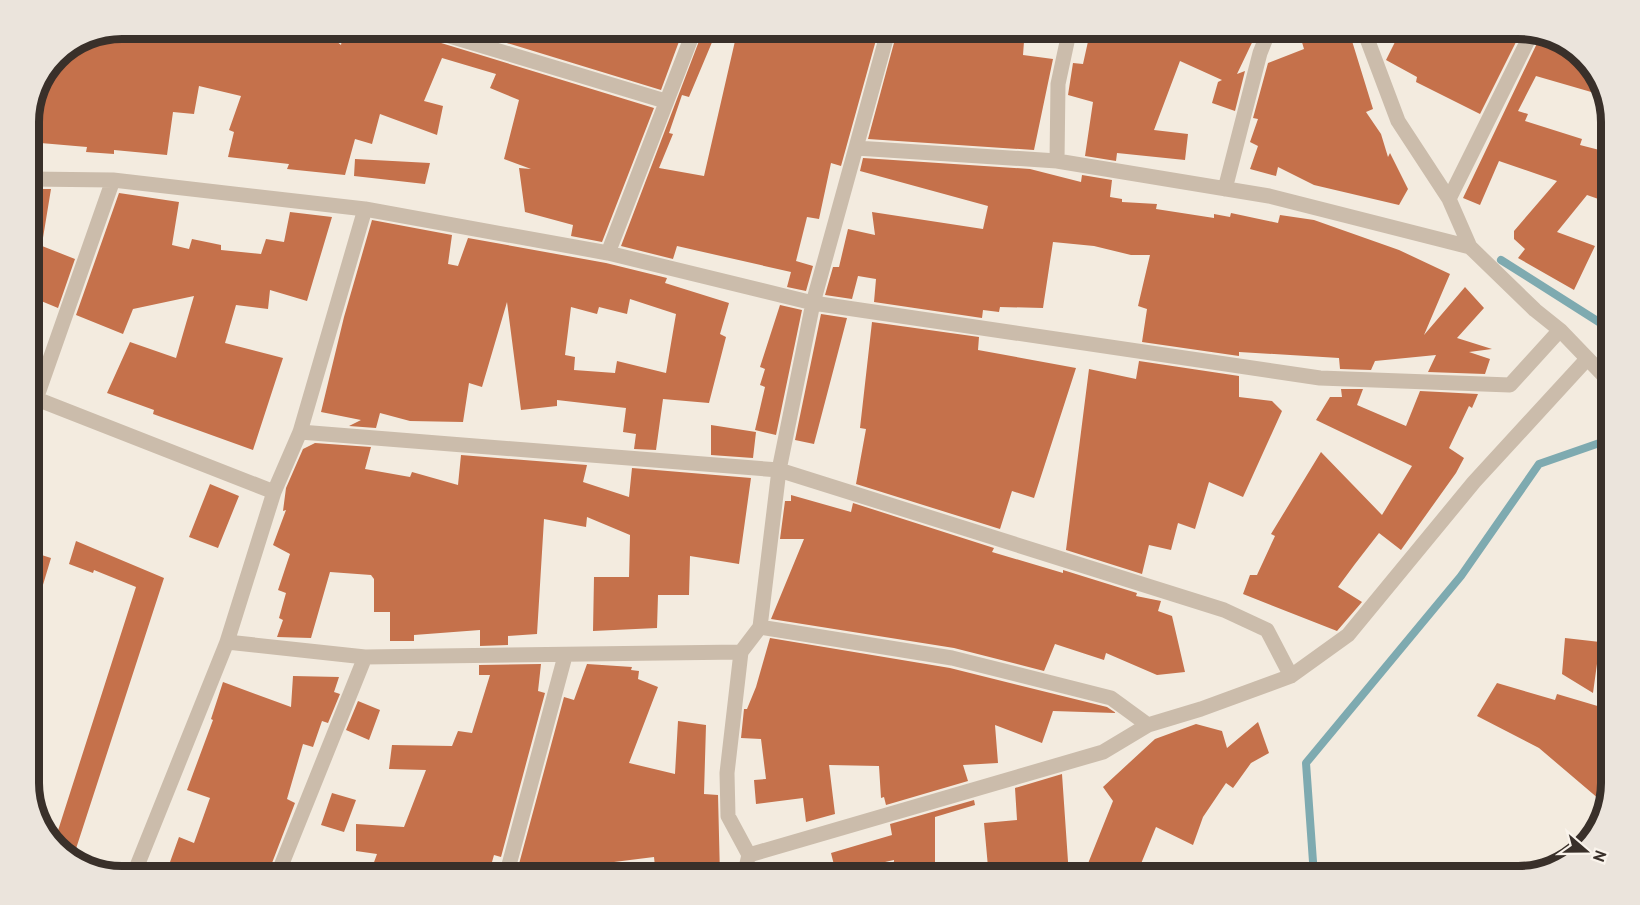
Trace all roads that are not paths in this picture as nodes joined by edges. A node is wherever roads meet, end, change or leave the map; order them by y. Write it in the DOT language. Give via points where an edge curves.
graph roads {
  1 [pos="474,39"];
  2 [pos="690,39"];
  3 [pos="886,39"];
  4 [pos="1068,39"];
  5 [pos="1266,39"];
  6 [pos="1367,39"];
  7 [pos="1528,40"];
  8 [pos="665,101"];
  9 [pos="856,148"];
  10 [pos="1057,161"];
  11 [pos="39,179"];
  12 [pos="113,180"];
  13 [pos="1225,189"];
  14 [pos="1449,199"];
  15 [pos="365,209"];
  16 [pos="1470,247"];
  17 [pos="608,253"];
  18 [pos="813,303"];
  19 [pos="1560,330"];
  20 [pos="1587,359"];
  21 [pos="1601,373"];
  22 [pos="39,381"];
  23 [pos="39,399"];
  24 [pos="300,432"];
  25 [pos="779,470"];
  26 [pos="274,492"];
  27 [pos="760,627"];
  28 [pos="227,642"];
  29 [pos="741,652"];
  30 [pos="565,656"];
  31 [pos="365,657"];
  32 [pos="1291,676"];
  33 [pos="1148,725"];
  34 [pos="749,855"];
  35 [pos="137,866"];
  36 [pos="281,866"];
  37 [pos="509,866"];
  38 [pos="746,866"];
  1 -- 8 [label="street"];
  2 -- 8 [label="street"];
  3 -- 9 [label="street"];
  4 -- 10 [label="street" via="1058,84"];
  5 -- 13 [label="street"];
  6 -- 14 [label="street" via="1398,121"];
  7 -- 14 [label="street"];
  8 -- 17 [label="street"];
  9 -- 10 [label="street"];
  9 -- 18 [label="street"];
  10 -- 13 [label="street"];
  11 -- 12 [label="street"];
  12 -- 15 [label="street"];
  12 -- 22 [label="street"];
  13 -- 16 [label="street" via="1269,196"];
  14 -- 16 [label="street"];
  15 -- 17 [label="street"];
  15 -- 24 [label="street"];
  16 -- 19 [label="street"];
  17 -- 18 [label="street"];
  18 -- 19 [label="street" via="1320,378 1379,381 1510,385"];
  18 -- 25 [label="street"];
  19 -- 20 [label="street"];
  20 -- 21 [label="street"];
  20 -- 32 [label="street" via="1474,482 1348,635"];
  23 -- 26 [label="street"];
  24 -- 25 [label="street"];
  24 -- 26 [label="street"];
  25 -- 27 [label="street"];
  25 -- 32 [label="street" via="1224,610 1267,630"];
  26 -- 28 [label="street"];
  27 -- 29 [label="street"];
  27 -- 33 [label="street" via="952,658 1111,698"];
  28 -- 31 [label="street"];
  28 -- 35 [label="street"];
  29 -- 30 [label="street"];
  29 -- 34 [label="street" via="727,773 728,816"];
  30 -- 31 [label="street"];
  30 -- 37 [label="street"];
  31 -- 36 [label="street"];
  32 -- 33 [label="street"];
  33 -- 34 [label="street" via="1103,752"];
  34 -- 38 [label="street"];
}
